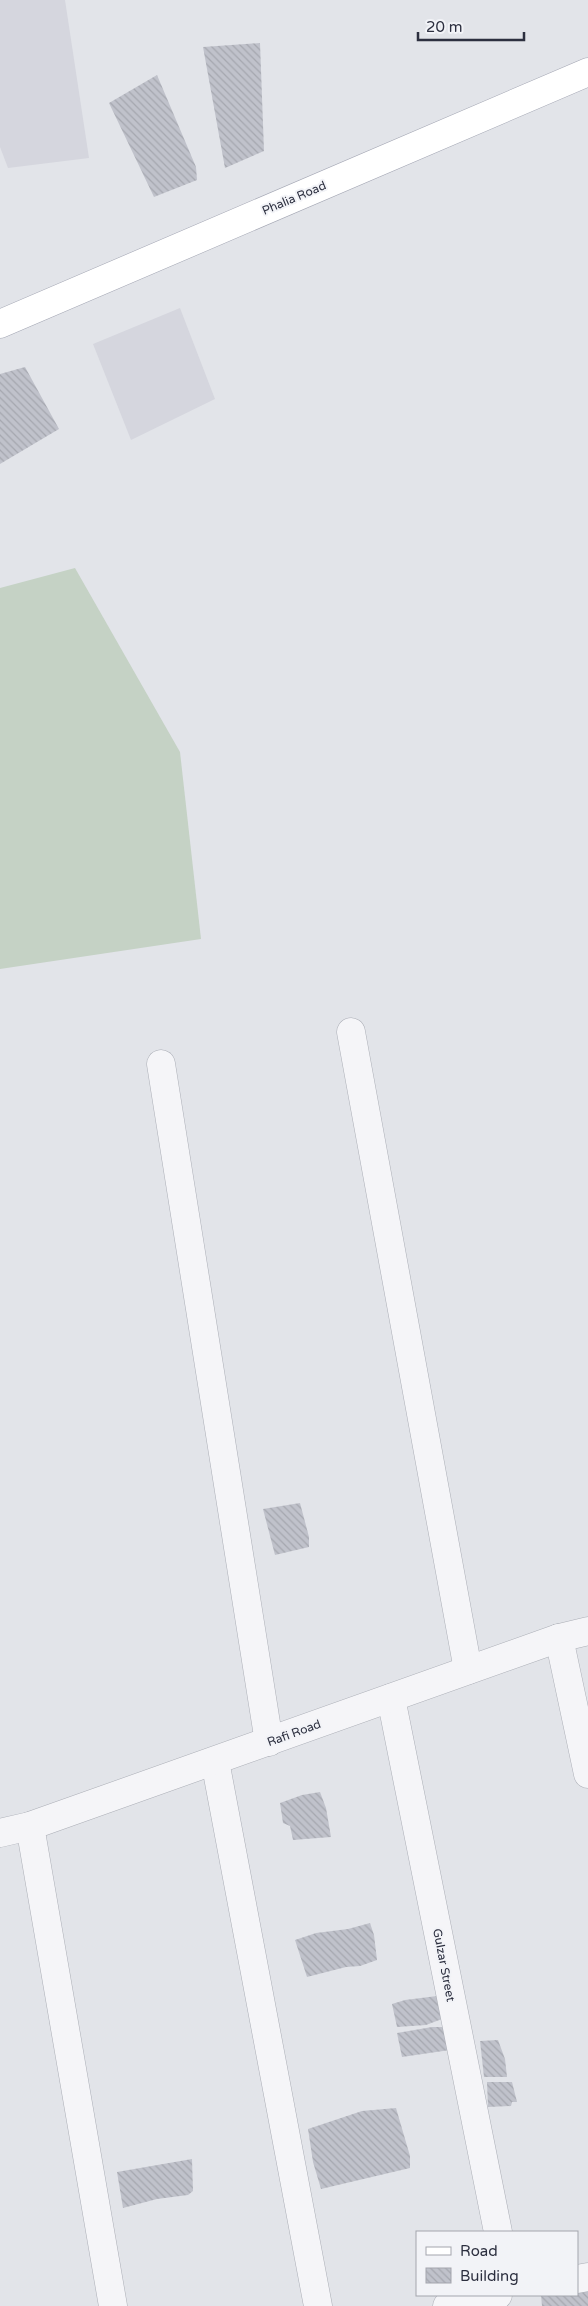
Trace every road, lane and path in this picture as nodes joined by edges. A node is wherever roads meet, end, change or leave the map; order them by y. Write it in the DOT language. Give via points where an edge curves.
graph roads {
  1 [pos="588,72"];
  2 [pos="0,324"];
  3 [pos="351,1032"];
  4 [pos="161,1064"];
  5 [pos="588,1631"];
  6 [pos="559,1638"];
  7 [pos="468,1670"];
  8 [pos="391,1698"];
  9 [pos="269,1742"];
  10 [pos="215,1761"];
  11 [pos="588,1774"];
  12 [pos="30,1826"];
  13 [pos="0,1833"];
  14 [pos="498,2231"];
  15 [pos="493,2296"];
  16 [pos="112,2306"];
  17 [pos="318,2306"];
  18 [pos="447,2306"];
  1 -- 2 [label="main road, Phalia Road"];
  3 -- 7 [label="street"];
  4 -- 9 [label="street"];
  5 -- 6 [label="street, Rafi Road"];
  6 -- 7 [label="street, Rafi Road"];
  6 -- 11 [label="street"];
  7 -- 8 [label="street, Rafi Road"];
  8 -- 9 [label="street, Rafi Road"];
  8 -- 14 [label="street, Gulzar Street"];
  9 -- 10 [label="street, Rafi Road"];
  10 -- 12 [label="street, Rafi Road"];
  10 -- 17 [label="street"];
  12 -- 13 [label="street, Rafi Road"];
  12 -- 16 [label="street"];
  15 -- 18 [label="street"];
}
